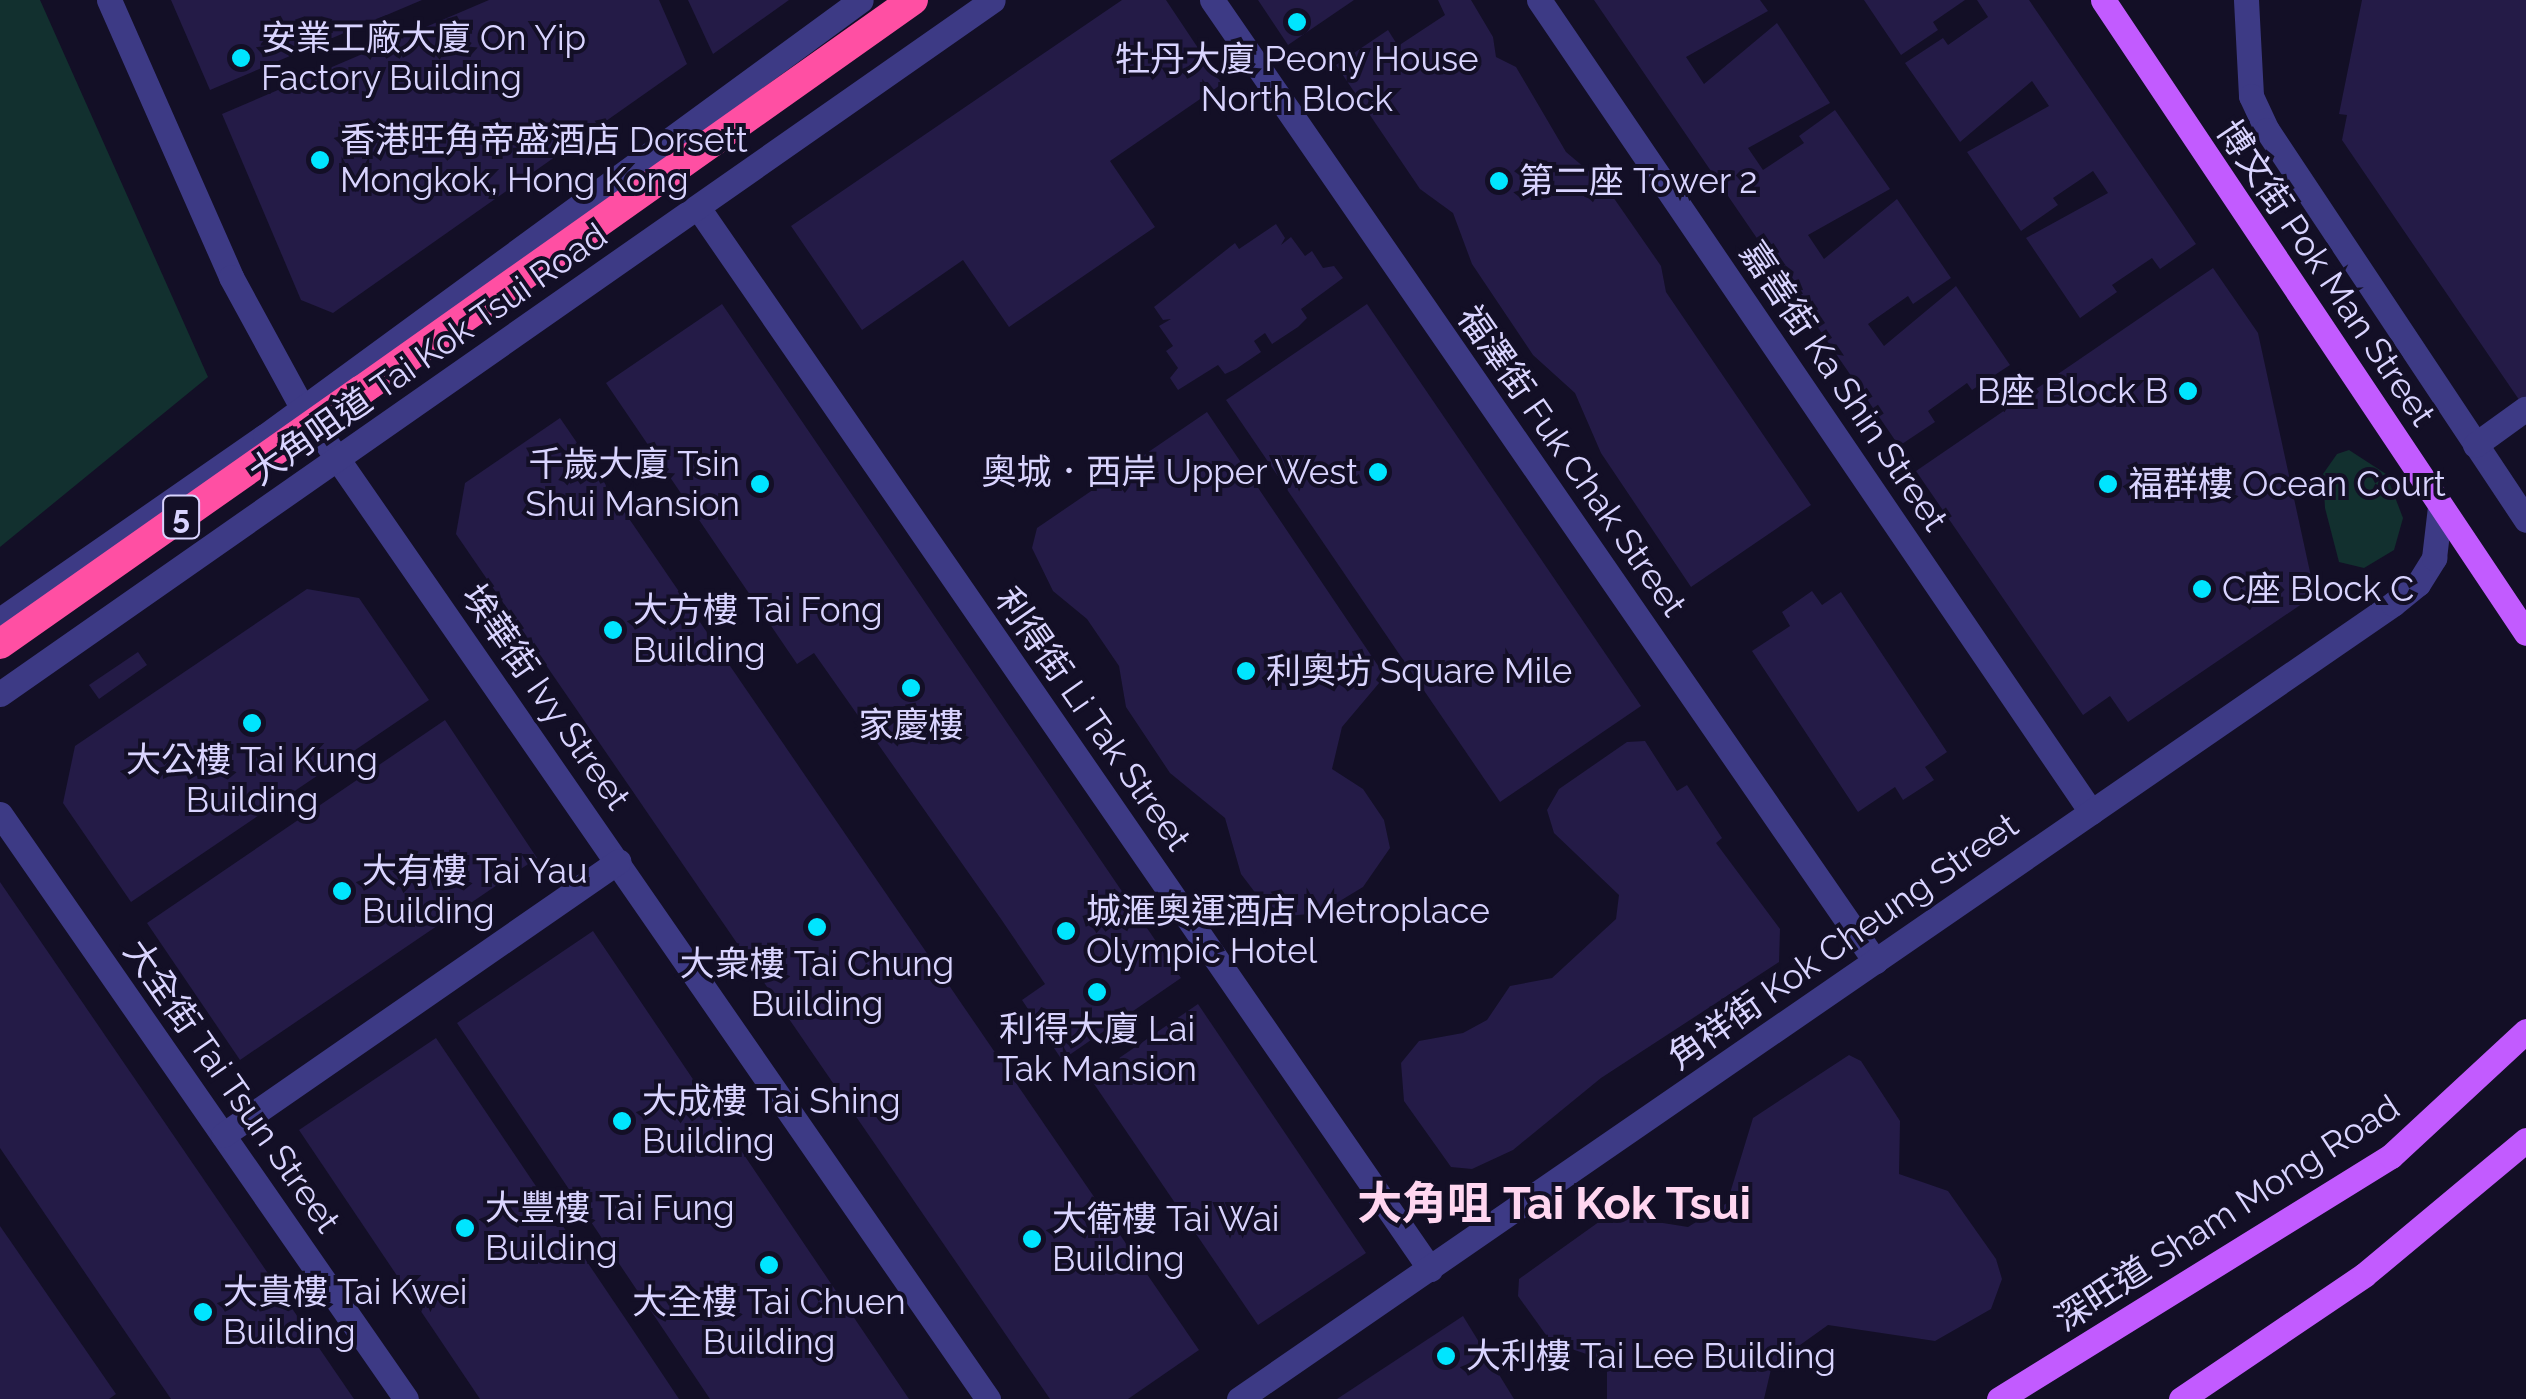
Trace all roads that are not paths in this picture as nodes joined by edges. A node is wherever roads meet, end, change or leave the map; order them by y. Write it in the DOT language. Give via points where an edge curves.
graph roads {
  1 [pos="109,0"];
  2 [pos="862,0"];
  3 [pos="913,0"];
  4 [pos="992,0"];
  5 [pos="1212,0"];
  6 [pos="1539,0"];
  7 [pos="2102,0"];
  8 [pos="2246,0"];
  9 [pos="698,209"];
  10 [pos="303,409"];
  11 [pos="2525,409"];
  12 [pos="2475,445"];
  13 [pos="337,458"];
  14 [pos="2440,507"];
  15 [pos="2526,520"];
  16 [pos="0,620"];
  17 [pos="2526,633"];
  18 [pos="0,644"];
  19 [pos="0,694"];
  20 [pos="2091,812"];
  21 [pos="0,814"];
  22 [pos="618,861"];
  23 [pos="1874,961"];
  24 [pos="2526,1031"];
  25 [pos="223,1135"];
  26 [pos="2526,1140"];
  27 [pos="1430,1269"];
  28 [pos="406,1399"];
  29 [pos="988,1399"];
  30 [pos="1238,1399"];
  31 [pos="1999,1399"];
  32 [pos="2181,1399"];
  1 -- 10 [label="street, 埃華街 Ivy Street" via="231,277"];
  2 -- 10 [label="street, 大角咀道 Tai Kok Tsui Road"];
  3 -- 18 [label="highway, 5, bridge"];
  4 -- 9 [label="street, 大角咀道 Tai Kok Tsui Road"];
  5 -- 23 [label="street, 福澤街 Fuk Chak Street"];
  6 -- 20 [label="street, 嘉善街 Ka Shin Street"];
  7 -- 14 [label="main road, 博文街 Pok Man Street"];
  8 -- 12 [label="street, 博文街 Pok Man Street" via="2251,96 2287,164"];
  9 -- 13 [label="street, 大角咀道 Tai Kok Tsui Road"];
  9 -- 27 [label="street, 利得街 Li Tak Street"];
  10 -- 13 [label="street, 埃華街 Ivy Street"];
  10 -- 16 [label="street, 大角咀道 Tai Kok Tsui Road"];
  11 -- 12 [label="street"];
  12 -- 15 [label="street, 博文街 Pok Man Street"];
  13 -- 19 [label="street, 大角咀道 Tai Kok Tsui Road"];
  13 -- 22 [label="street, 埃華街 Ivy Street"];
  14 -- 17 [label="main road, 博文街 Pok Man Street"];
  14 -- 20 [label="street, 角祥街 Kok Cheung Street" via="2434,558 2418,584"];
  20 -- 23 [label="street, 角祥街 Kok Cheung Street"];
  21 -- 25 [label="street, 大全街 Tai Tsun Street"];
  22 -- 25 [label="street"];
  22 -- 29 [label="street, 埃華街 Ivy Street"];
  23 -- 27 [label="street, 角祥街 Kok Cheung Street"];
  24 -- 31 [label="main road, 深旺道 Sham Mong Road" via="2391,1156"];
  25 -- 28 [label="street, 大全街 Tai Tsun Street"];
  26 -- 32 [label="main road" via="2364,1275"];
  27 -- 30 [label="street, 角祥街 Kok Cheung Street"];
}
